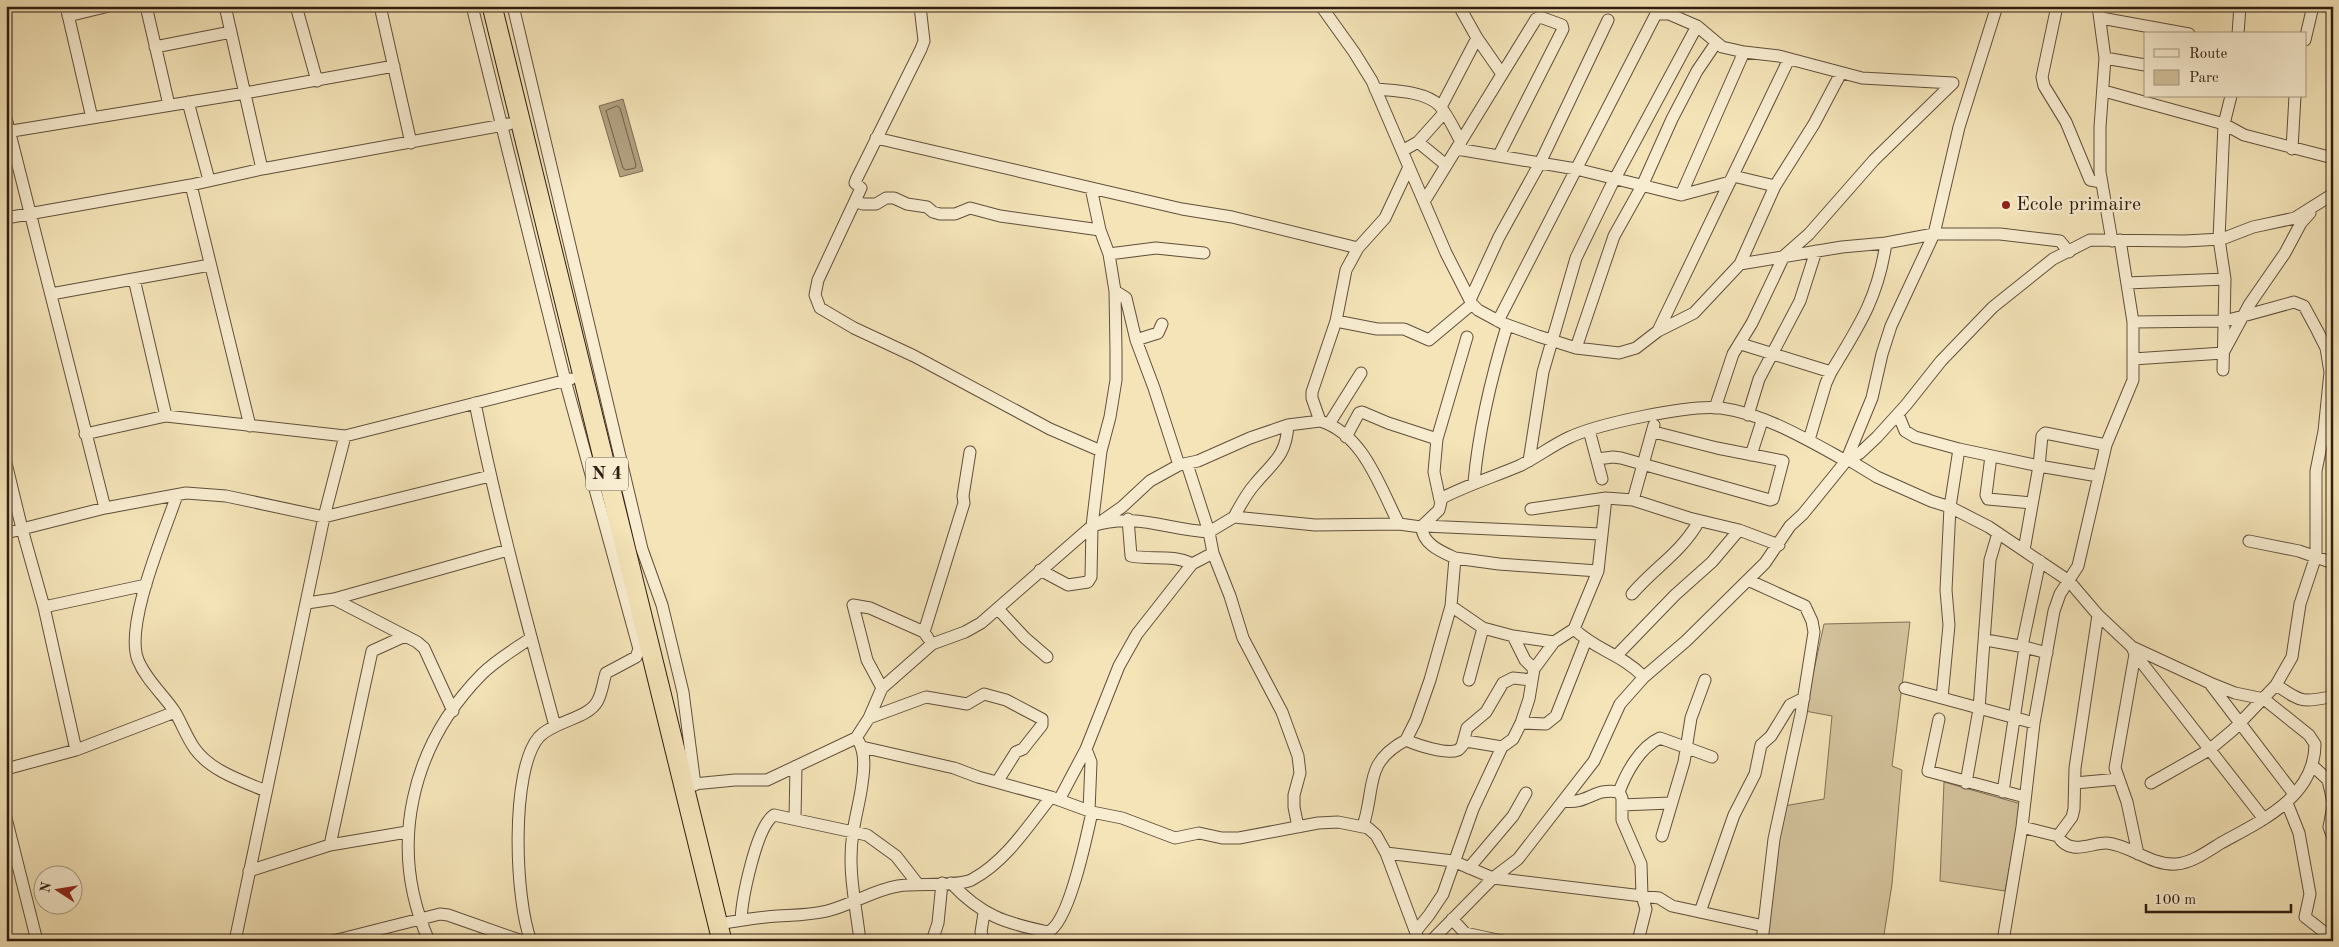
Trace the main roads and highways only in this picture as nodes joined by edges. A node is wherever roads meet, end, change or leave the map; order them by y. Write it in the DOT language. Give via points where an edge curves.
graph roads {
  1 [pos="492,6"];
  2 [pos="720,932"];
  1 -- 2 [label="highway, N 4" via="511,123 574,378 689,785"];
}
